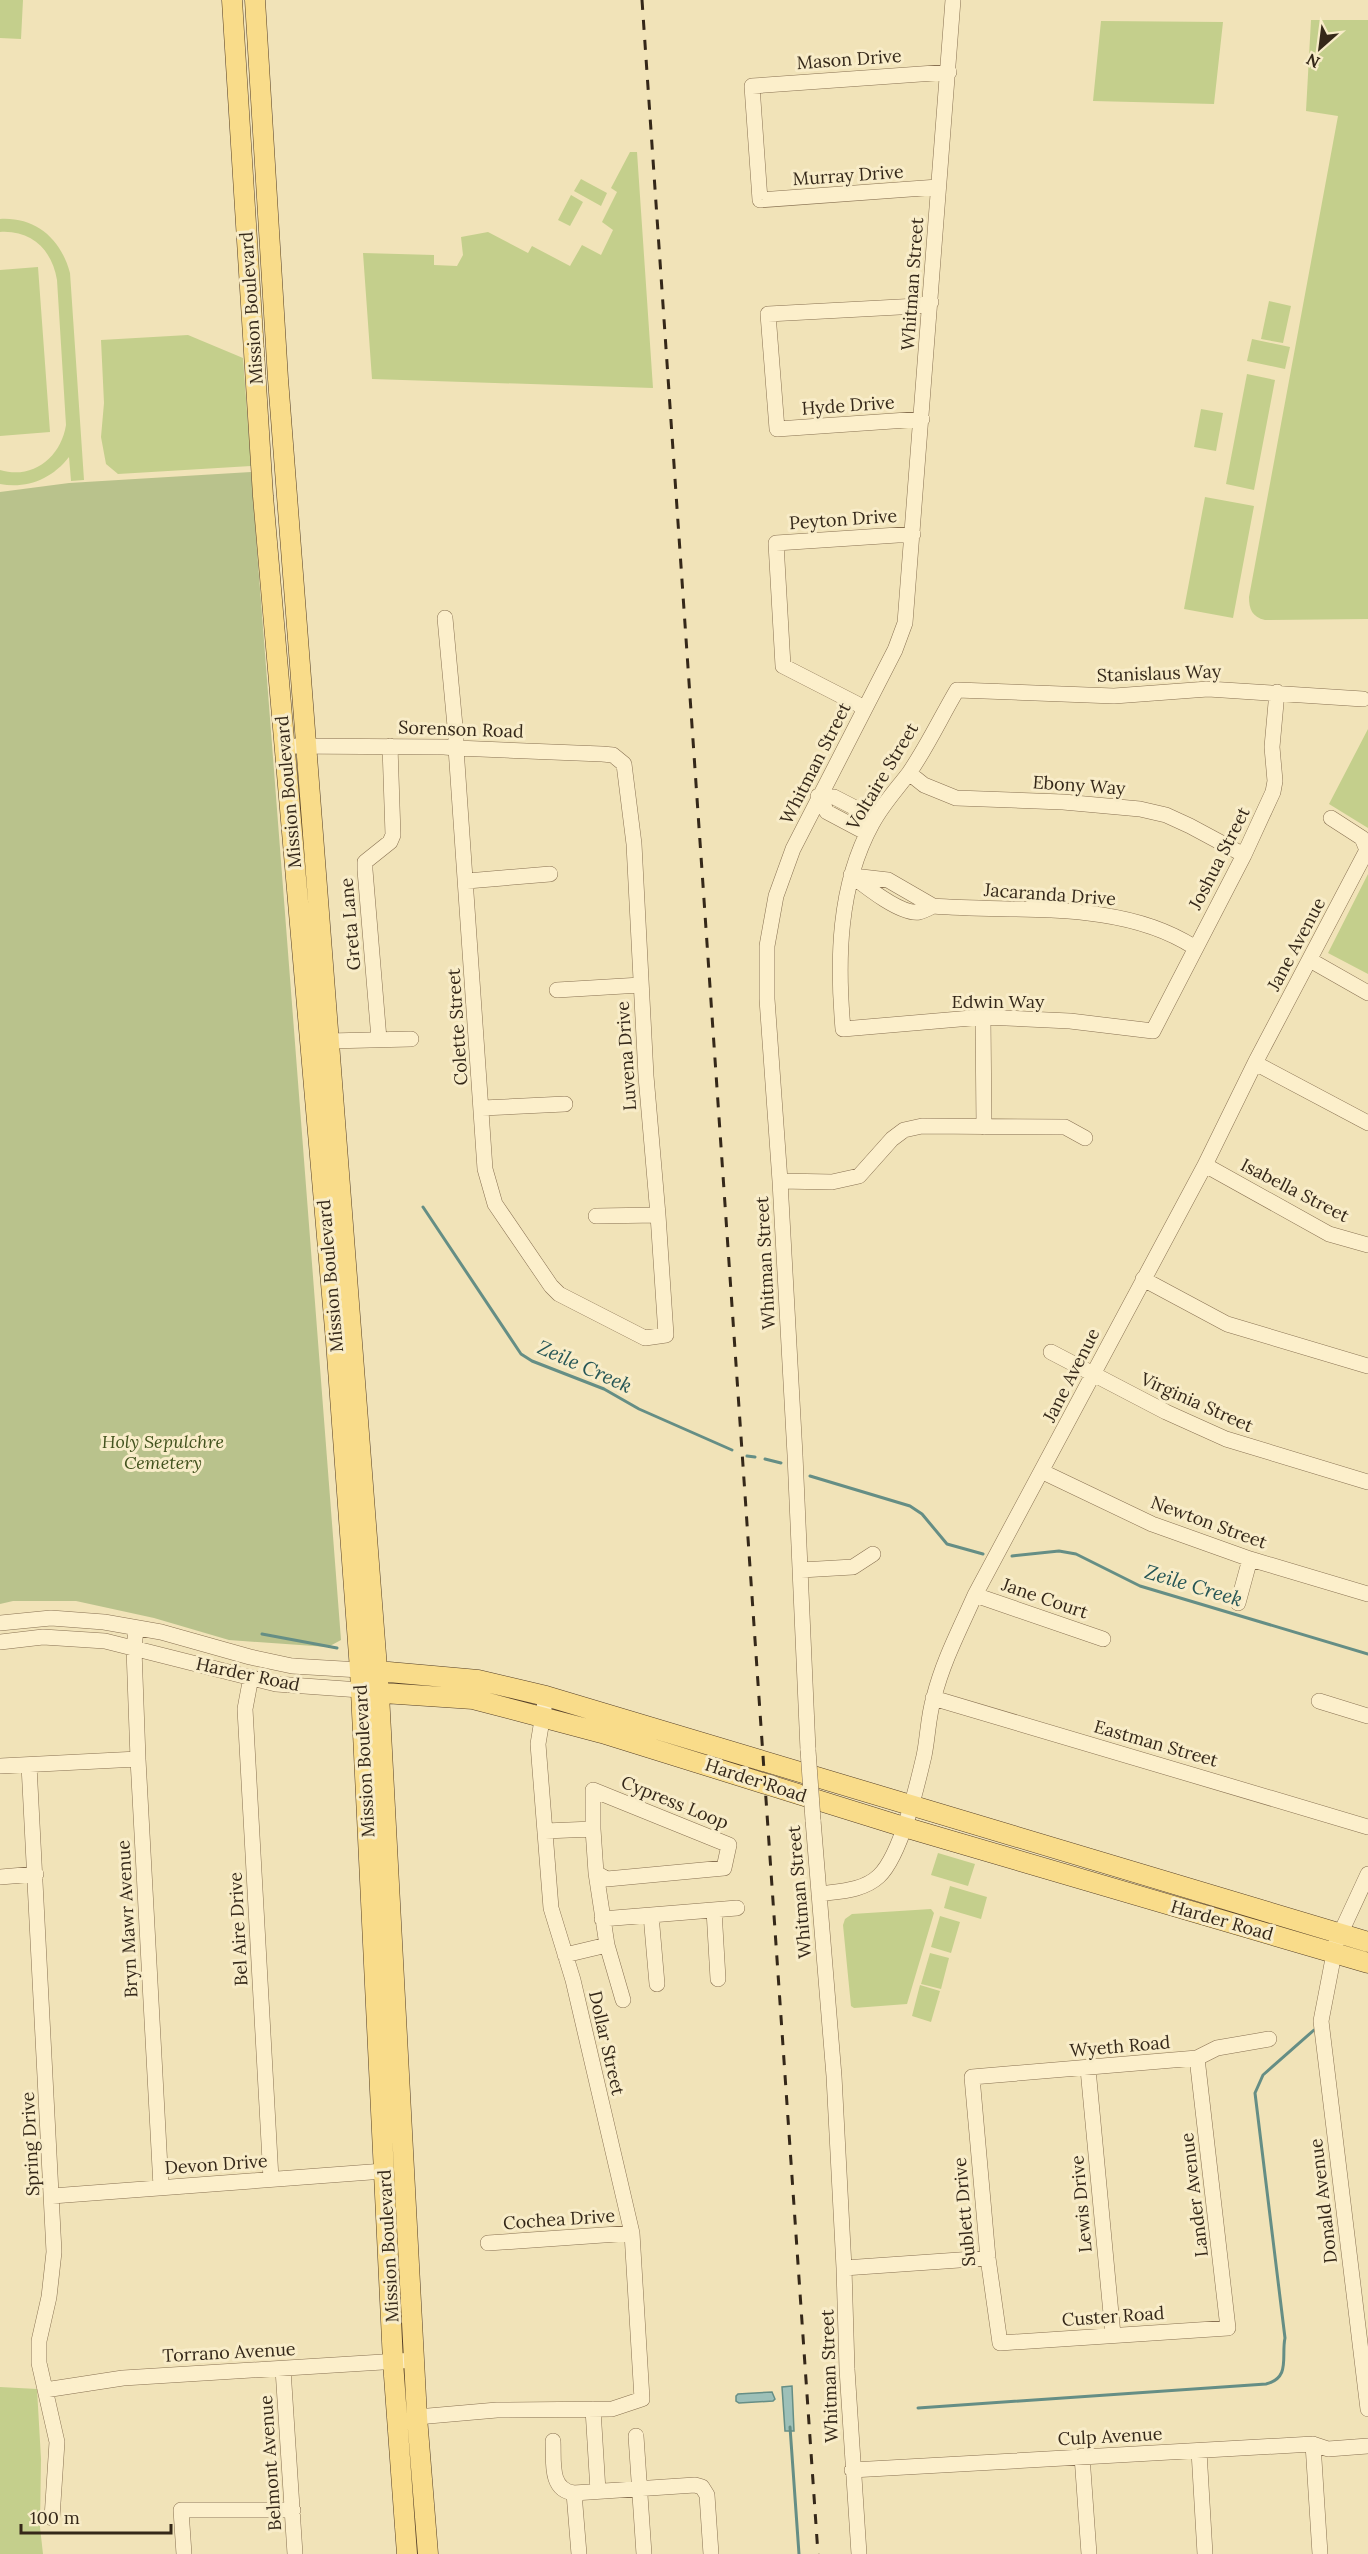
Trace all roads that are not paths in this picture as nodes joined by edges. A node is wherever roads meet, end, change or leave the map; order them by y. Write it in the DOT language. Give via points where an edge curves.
graph roads {
  1 [pos="232,0"];
  2 [pos="255,0"];
  3 [pos="953,0"];
  4 [pos="258,54"];
  5 [pos="235,55"];
  6 [pos="949,72"];
  7 [pos="938,188"];
  8 [pos="760,200"];
  9 [pos="931,302"];
  10 [pos="255,381"];
  11 [pos="922,419"];
  12 [pos="282,436"];
  13 [pos="913,534"];
  14 [pos="445,618"];
  15 [pos="957,690"];
  16 [pos="1278,692"];
  17 [pos="1363,699"];
  18 [pos="865,708"];
  19 [pos="307,745"];
  20 [pos="284,746"];
  21 [pos="390,746"];
  22 [pos="456,748"];
  23 [pos="627,773"];
  24 [pos="909,773"];
  25 [pos="818,796"];
  26 [pos="1331,818"];
  27 [pos="871,826"];
  28 [pos="1367,850"];
  29 [pos="1244,855"];
  30 [pos="550,874"];
  31 [pos="851,875"];
  32 [pos="467,881"];
  33 [pos="1194,947"];
  34 [pos="1310,960"];
  35 [pos="641,985"];
  36 [pos="556,990"];
  37 [pos="1368,993"];
  38 [pos="983,1017"];
  39 [pos="843,1029"];
  40 [pos="1153,1031"];
  41 [pos="379,1039"];
  42 [pos="411,1040"];
  43 [pos="329,1041"];
  44 [pos="1255,1063"];
  45 [pos="564,1104"];
  46 [pos="482,1108"];
  47 [pos="1368,1123"];
  48 [pos="984,1127"];
  49 [pos="1085,1138"];
  50 [pos="1205,1165"];
  51 [pos="780,1181"];
  52 [pos="658,1215"];
  53 [pos="596,1216"];
  54 [pos="1368,1245"];
  55 [pos="1143,1279"];
  56 [pos="330,1282"];
  57 [pos="666,1335"];
  58 [pos="352,1348"];
  59 [pos="1051,1352"];
  60 [pos="1368,1366"];
  61 [pos="1093,1375"];
  62 [pos="1043,1472"];
  63 [pos="1368,1482"];
  64 [pos="873,1554"];
  65 [pos="1250,1559"];
  66 [pos="801,1570"];
  67 [pos="1368,1594"];
  68 [pos="975,1595"];
  69 [pos="1238,1603"];
  70 [pos="0,1623"];
  71 [pos="136,1629"];
  72 [pos="1103,1638"];
  73 [pos="0,1642"];
  74 [pos="134,1649"];
  75 [pos="368,1670"];
  76 [pos="250,1677"];
  77 [pos="369,1692"];
  78 [pos="546,1696"];
  79 [pos="933,1698"];
  80 [pos="1319,1701"];
  81 [pos="1368,1716"];
  82 [pos="543,1718"];
  83 [pos="138,1759"];
  84 [pos="29,1765"];
  85 [pos="0,1766"];
  86 [pos="910,1804"];
  87 [pos="904,1827"];
  88 [pos="1368,1827"];
  89 [pos="593,1829"];
  90 [pos="545,1831"];
  91 [pos="596,1873"];
  92 [pos="36,1874"];
  93 [pos="1368,1874"];
  94 [pos="0,1876"];
  95 [pos="819,1894"];
  96 [pos="737,1908"];
  97 [pos="714,1910"];
  98 [pos="651,1915"];
  99 [pos="602,1919"];
  100 [pos="1339,1933"];
  101 [pos="1368,1942"];
  102 [pos="607,1945"];
  103 [pos="1334,1953"];
  104 [pos="565,1955"];
  105 [pos="1368,1963"];
  106 [pos="718,1979"];
  107 [pos="657,1984"];
  108 [pos="623,2000"];
  109 [pos="1269,2039"];
  110 [pos="1197,2058"];
  111 [pos="1088,2069"];
  112 [pos="972,2077"];
  113 [pos="384,2171"];
  114 [pos="271,2179"];
  115 [pos="161,2187"];
  116 [pos="52,2196"];
  117 [pos="632,2233"];
  118 [pos="488,2243"];
  119 [pos="988,2258"];
  120 [pos="844,2268"];
  121 [pos="1228,2328"];
  122 [pos="1113,2335"];
  123 [pos="1000,2343"];
  124 [pos="415,2360"];
  125 [pos="393,2362"];
  126 [pos="283,2369"];
  127 [pos="45,2390"];
  128 [pos="593,2409"];
  129 [pos="1368,2409"];
  130 [pos="417,2417"];
  131 [pos="636,2436"];
  132 [pos="553,2441"];
  133 [pos="1313,2444"];
  134 [pos="1368,2446"];
  135 [pos="1199,2451"];
  136 [pos="1082,2456"];
  137 [pos="852,2470"];
  138 [pos="639,2488"];
  139 [pos="597,2491"];
  140 [pos="574,2493"];
  141 [pos="292,2510"];
  142 [pos="52,2518"];
  143 [pos="184,2554"];
  144 [pos="296,2554"];
  145 [pos="407,2554"];
  146 [pos="428,2554"];
  147 [pos="579,2554"];
  148 [pos="644,2554"];
  149 [pos="711,2554"];
  150 [pos="859,2554"];
  151 [pos="1089,2554"];
  152 [pos="1205,2554"];
  153 [pos="1320,2554"];
  1 -- 5 [label="main road, Mission Boulevard"];
  2 -- 4 [label="main road, Mission Boulevard"];
  3 -- 6 [label="street, Whitman Street"];
  4 -- 5 [label="main road"];
  4 -- 12 [label="main road, Mission Boulevard"];
  5 -- 10 [label="main road, Mission Boulevard"];
  6 -- 7 [label="street, Whitman Street"];
  6 -- 8 [label="street, Mason Drive" via="752,86"];
  7 -- 8 [label="street, Murray Drive"];
  7 -- 9 [label="street, Whitman Street"];
  9 -- 11 [label="street, Whitman Street"];
  9 -- 11 [label="street, Hyde Drive" via="918,306 768,314 777,429"];
  10 -- 12 [label="main road" via="273,428"];
  10 -- 20 [label="main road, Mission Boulevard"];
  11 -- 13 [label="street, Whitman Street"];
  12 -- 19 [label="main road, Mission Boulevard"];
  13 -- 18 [label="street, Whitman Street" via="905,623"];
  13 -- 18 [label="street, Peyton Drive" via="776,543 783,666"];
  14 -- 22 [label="street, Colette Street"];
  15 -- 16 [label="street, Stanislaus Way" via="1114,696 1208,689"];
  15 -- 24 [label="street, Voltaire Street"];
  16 -- 17 [label="street, Stanislaus Way"];
  16 -- 29 [label="street, Joshua Street" via="1272,747 1273,792"];
  18 -- 25 [label="street, Whitman Street"];
  19 -- 20 [label="street, Sorenson Road"];
  19 -- 21 [label="street, Sorenson Road"];
  19 -- 43 [label="main road, Mission Boulevard"];
  20 -- 56 [label="main road, Mission Boulevard"];
  21 -- 22 [label="street, Sorenson Road"];
  21 -- 41 [label="street, Greta Lane" via="393,835 365,862 364,870"];
  22 -- 23 [label="street, Sorenson Road" via="613,755 624,764"];
  22 -- 32 [label="street, Colette Street"];
  23 -- 35 [label="street, Luvena Drive"];
  24 -- 27 [label="street, Voltaire Street" via="893,790"];
  24 -- 29 [label="street, Ebony Way" via="924,785 956,798 1063,802 1166,815"];
  25 -- 27 [label="street" via="827,812 859,829"];
  25 -- 51 [label="street, Whitman Street" via="783,873 767,946"];
  26 -- 28 [label="street" via="1362,838"];
  27 -- 31 [label="street, Voltaire Street"];
  28 -- 34 [label="street, Jane Avenue"];
  29 -- 33 [label="street, Joshua Street"];
  30 -- 32 [label="street"];
  31 -- 33 [label="street, Jacaranda Drive" via="906,910 918,912 933,906 1122,917 1174,934"];
  31 -- 39 [label="street, Voltaire Street" via="838,968"];
  32 -- 46 [label="street, Colette Street"];
  33 -- 40 [label="street, Joshua Street"];
  34 -- 37 [label="street"];
  34 -- 44 [label="street, Jane Avenue"];
  35 -- 36 [label="street"];
  35 -- 52 [label="street, Luvena Drive"];
  38 -- 39 [label="street, Edwin Way"];
  38 -- 40 [label="street, Edwin Way" via="1070,1021"];
  38 -- 48 [label="street"];
  41 -- 42 [label="street"];
  41 -- 43 [label="street"];
  43 -- 58 [label="main road, Mission Boulevard"];
  44 -- 47 [label="street"];
  44 -- 50 [label="street, Jane Avenue"];
  45 -- 46 [label="street"];
  46 -- 57 [label="street, Colette Street" via="485,1169 492,1198 551,1286 567,1300 645,1338"];
  48 -- 49 [label="street" via="1065,1127"];
  48 -- 51 [label="street" via="922,1126 904,1130 859,1176 832,1182"];
  50 -- 54 [label="street, Isabella Street" via="1329,1234"];
  50 -- 55 [label="street, Jane Avenue"];
  51 -- 66 [label="street, Whitman Street"];
  52 -- 53 [label="street"];
  52 -- 57 [label="street, Luvena Drive"];
  55 -- 60 [label="street" via="1227,1324"];
  55 -- 61 [label="street, Jane Avenue"];
  56 -- 58 [label="main road" via="341,1303 344,1341"];
  56 -- 75 [label="main road, Mission Boulevard"];
  58 -- 75 [label="main road, Mission Boulevard"];
  59 -- 61 [label="street, Virginia Street"];
  61 -- 62 [label="street, Jane Avenue"];
  61 -- 63 [label="street, Virginia Street" via="1226,1439"];
  62 -- 65 [label="street, Newton Street" via="1152,1524"];
  62 -- 68 [label="street, Jane Avenue"];
  64 -- 66 [label="street" via="853,1567"];
  65 -- 67 [label="street, Newton Street"];
  65 -- 69 [label="street"];
  66 -- 95 [label="street, Whitman Street, bridge"];
  68 -- 72 [label="street, Jane Court"];
  68 -- 79 [label="street, Jane Avenue" via="945,1659"];
  70 -- 71 [label="street, Harder Road" via="51,1618"];
  71 -- 74 [label="street"];
  71 -- 75 [label="street, Harder Road" via="292,1666"];
  73 -- 74 [label="street, Harder Road" via="70,1638"];
  74 -- 76 [label="street, Harder Road"];
  74 -- 83 [label="street, Bryn Mawr Avenue"];
  75 -- 77 [label="main road, Mission Boulevard"];
  75 -- 78 [label="main road, Harder Road" via="478,1680"];
  76 -- 77 [label="street, Harder Road" via="285,1685"];
  76 -- 114 [label="street, Bel Aire Drive" via="245,1709"];
  77 -- 82 [label="main road, Harder Road" via="473,1698"];
  77 -- 113 [label="main road, Mission Boulevard"];
  77 -- 124 [label="main road, Mission Boulevard"];
  78 -- 82 [label="street, Dollar Street"];
  78 -- 86 [label="main road, Harder Road"];
  79 -- 86 [label="street, Jane Avenue" via="924,1755"];
  79 -- 88 [label="street, Eastman Street"];
  80 -- 81 [label="street"];
  82 -- 87 [label="main road, Harder Road" via="645,1745"];
  82 -- 90 [label="street, Dollar Street" via="538,1744"];
  83 -- 84 [label="street"];
  83 -- 115 [label="street, Bryn Mawr Avenue"];
  84 -- 85 [label="street"];
  84 -- 92 [label="street, Spring Drive"];
  86 -- 87 [label="street, Jane Avenue"];
  86 -- 100 [label="main road, Harder Road"];
  87 -- 95 [label="street, Jane Avenue" via="891,1859 878,1877 854,1889"];
  87 -- 103 [label="main road, Harder Road"];
  89 -- 90 [label="street"];
  89 -- 91 [label="street, Cypress Loop"];
  89 -- 91 [label="street, Cypress Loop" via="593,1790 729,1845 724,1868 607,1878"];
  90 -- 104 [label="street, Dollar Street" via="551,1908"];
  91 -- 99 [label="street"];
  92 -- 94 [label="street"];
  92 -- 116 [label="street, Spring Drive"];
  93 -- 100 [label="street, Donald Avenue"];
  95 -- 120 [label="street, Whitman Street"];
  96 -- 97 [label="street"];
  97 -- 98 [label="street"];
  97 -- 106 [label="street"];
  98 -- 99 [label="street"];
  98 -- 107 [label="street"];
  99 -- 102 [label="street"];
  100 -- 101 [label="main road, Harder Road"];
  100 -- 103 [label="street, Donald Avenue"];
  102 -- 104 [label="street"];
  102 -- 108 [label="street"];
  103 -- 105 [label="main road, Harder Road"];
  103 -- 129 [label="street, Donald Avenue" via="1323,2005 1322,2035"];
  104 -- 117 [label="street, Dollar Street"];
  109 -- 110 [label="street, Wyeth Road" via="1217,2048"];
  110 -- 111 [label="street, Wyeth Road"];
  110 -- 121 [label="street, Lander Avenue"];
  111 -- 112 [label="street, Wyeth Road"];
  111 -- 122 [label="street, Lewis Drive"];
  112 -- 119 [label="street, Sublett Drive"];
  113 -- 114 [label="street, Devon Drive"];
  113 -- 125 [label="main road, Mission Boulevard"];
  114 -- 115 [label="street, Devon Drive"];
  115 -- 116 [label="street, Devon Drive"];
  116 -- 127 [label="street, Spring Drive" via="54,2252 39,2341"];
  117 -- 118 [label="street, Cochea Drive"];
  117 -- 128 [label="street, Dollar Street" via="642,2399 612,2409"];
  119 -- 120 [label="street"];
  119 -- 123 [label="street, Sublett Drive"];
  120 -- 137 [label="street, Whitman Street"];
  121 -- 122 [label="street, Custer Road"];
  122 -- 123 [label="street, Custer Road"];
  124 -- 125 [label="street, Torrano Avenue"];
  124 -- 130 [label="main road, Mission Boulevard"];
  125 -- 126 [label="street, Torrano Avenue"];
  125 -- 145 [label="main road, Mission Boulevard"];
  126 -- 127 [label="street, Torrano Avenue" via="123,2378"];
  126 -- 141 [label="street, Belmont Avenue"];
  127 -- 142 [label="street, Spring Drive" via="57,2442"];
  128 -- 130 [label="street" via="497,2410"];
  128 -- 139 [label="street"];
  130 -- 146 [label="main road, Mission Boulevard"];
  131 -- 138 [label="street"];
  132 -- 140 [label="street" via="556,2483 564,2492"];
  133 -- 134 [label="street, Culp Avenue" via="1328,2449"];
  133 -- 135 [label="street, Culp Avenue"];
  133 -- 153 [label="street"];
  135 -- 136 [label="street, Culp Avenue"];
  135 -- 152 [label="street"];
  136 -- 137 [label="street, Culp Avenue"];
  136 -- 151 [label="street"];
  137 -- 150 [label="street, Whitman Street"];
  138 -- 139 [label="street"];
  138 -- 148 [label="street"];
  138 -- 149 [label="street" via="702,2487 707,2495"];
  139 -- 140 [label="street"];
  140 -- 147 [label="street"];
  141 -- 143 [label="street" via="181,2510"];
  141 -- 144 [label="street, Belmont Avenue"];
}
